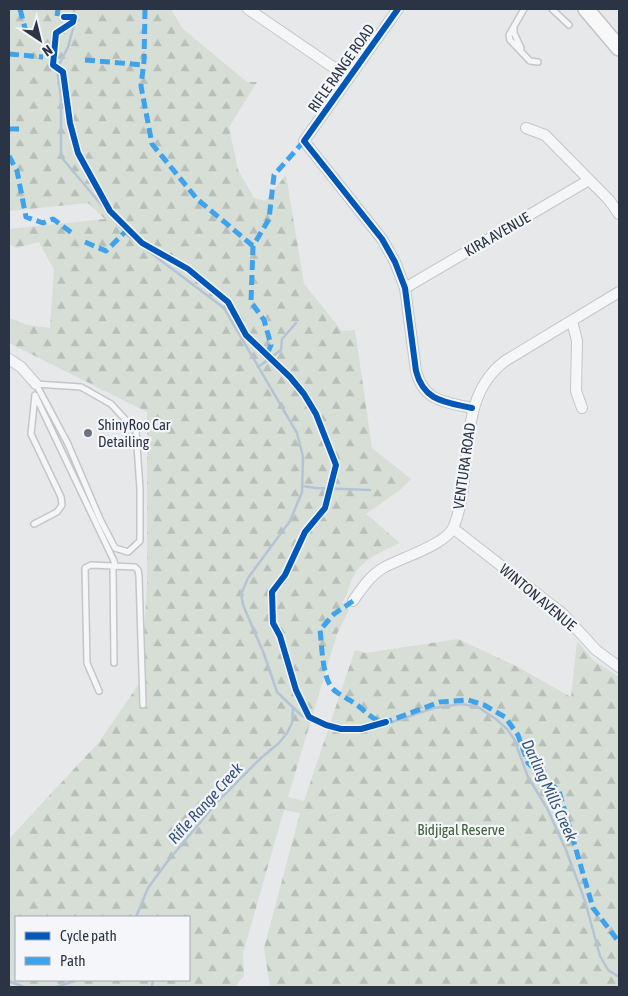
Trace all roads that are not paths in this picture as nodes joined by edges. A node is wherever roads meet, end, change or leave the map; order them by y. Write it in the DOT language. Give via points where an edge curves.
graph roads {
  1 [pos="398,9"];
  2 [pos="524,9"];
  3 [pos="552,9"];
  4 [pos="586,9"];
  5 [pos="251,10"];
  6 [pos="569,25"];
  7 [pos="619,48"];
  8 [pos="538,62"];
  9 [pos="349,78"];
  10 [pos="526,128"];
  11 [pos="589,180"];
  12 [pos="619,214"];
  13 [pos="404,288"];
  14 [pos="619,292"];
  15 [pos="572,321"];
  16 [pos="9,359"];
  17 [pos="35,389"];
  18 [pos="472,408"];
  19 [pos="582,408"];
  20 [pos="34,524"];
  21 [pos="454,529"];
  22 [pos="114,566"];
  23 [pos="353,601"];
  24 [pos="114,663"];
  25 [pos="619,667"];
  26 [pos="99,691"];
  27 [pos="143,705"];
  1 -- 9 [label="street, RIFLE RANGE ROAD"];
  2 -- 8 [label="lane" via="514,26 514,33 523,53 530,61"];
  3 -- 6 [label="lane"];
  4 -- 7 [label="main road"];
  5 -- 9 [label="street"];
  9 -- 13 [label="street, RIFLE RANGE ROAD" via="304,142 382,238"];
  10 -- 11 [label="street" via="545,135"];
  11 -- 12 [label="street"];
  11 -- 13 [label="street, KIRA AVENUE"];
  13 -- 18 [label="street" via="420,384 434,398"];
  14 -- 15 [label="street, VENTURA ROAD"];
  15 -- 18 [label="street, VENTURA ROAD" via="498,366 484,380"];
  15 -- 19 [label="street" via="576,341 576,391"];
  16 -- 17 [label="street" via="21,366"];
  17 -- 17 [label="lane" via="68,444 115,548 128,552 140,541 136,431 112,404 81,387"];
  17 -- 20 [label="lane" via="31,434 62,497 62,505 57,512"];
  17 -- 22 [label="lane"];
  18 -- 21 [label="street, VENTURA ROAD" via="463,493"];
  21 -- 23 [label="street, VENTURA ROAD" via="429,547 378,571"];
  21 -- 25 [label="street, WINTON AVENUE" via="563,614 603,656"];
  22 -- 24 [label="lane"];
  22 -- 26 [label="lane" via="91,565 84,568 87,663"];
  22 -- 27 [label="lane" via="135,567 139,574"];
}
